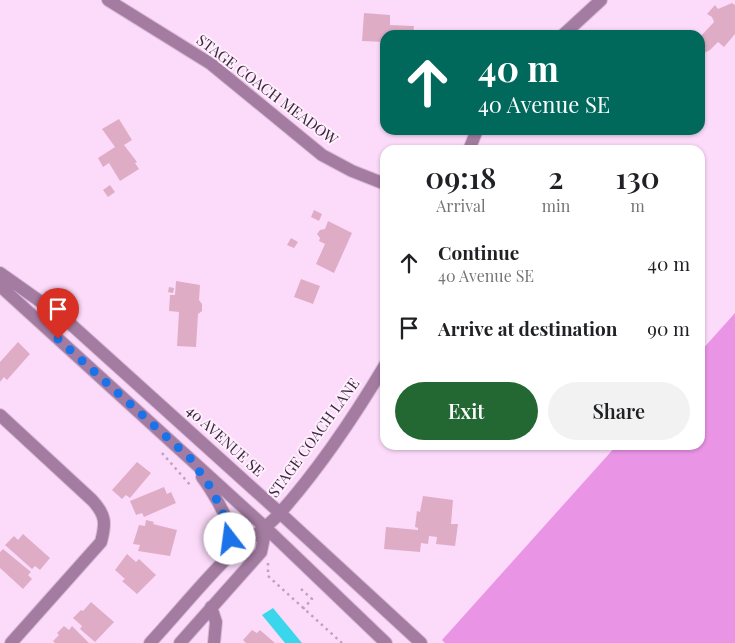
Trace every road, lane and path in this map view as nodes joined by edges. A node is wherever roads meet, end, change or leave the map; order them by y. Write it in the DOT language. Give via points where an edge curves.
graph roads {
  1 [pos="108,0"];
  2 [pos="601,0"];
  3 [pos="568,30"];
  4 [pos="380,182"];
  5 [pos="0,273"];
  6 [pos="0,286"];
  7 [pos="380,373"];
  8 [pos="0,416"];
  9 [pos="157,448"];
  10 [pos="190,458"];
  11 [pos="193,488"];
  12 [pos="280,513"];
  13 [pos="266,528"];
  14 [pos="261,552"];
  15 [pos="227,559"];
  16 [pos="301,589"];
  17 [pos="211,607"];
  18 [pos="303,609"];
  19 [pos="0,640"];
  20 [pos="4,643"];
  21 [pos="11,643"];
  22 [pos="150,643"];
  23 [pos="180,643"];
  24 [pos="214,643"];
  25 [pos="342,643"];
  26 [pos="386,643"];
  27 [pos="421,643"];
  1 -- 4 [label="street, STAGE COACH MEADOW" via="211,64 322,154"];
  2 -- 3 [label="street"];
  5 -- 12 [label="street, 40 AVENUE SE" via="65,319"];
  6 -- 10 [label="street"];
  7 -- 12 [label="street, STAGE COACH LANE" via="325,456"];
  8 -- 21 [label="street" via="92,500 104,518 101,542"];
  9 -- 11 [label="path"];
  10 -- 13 [label="street"];
  10 -- 15 [label="street" via="211,488 229,526"];
  12 -- 13 [label="street, STAGE COACH LANE"];
  12 -- 27 [label="street, 40 AVENUE SE"];
  13 -- 14 [label="street"];
  13 -- 15 [label="street, STAGE COACH LANE"];
  13 -- 26 [label="street"];
  14 -- 17 [label="street"];
  14 -- 18 [label="path" via="269,565 268,576"];
  15 -- 22 [label="street, STAGE COACH LANE"];
  16 -- 18 [label="path" via="312,599"];
  17 -- 23 [label="street"];
  17 -- 24 [label="street" via="216,622"];
  18 -- 25 [label="path"];
  19 -- 20 [label="street"];
}
